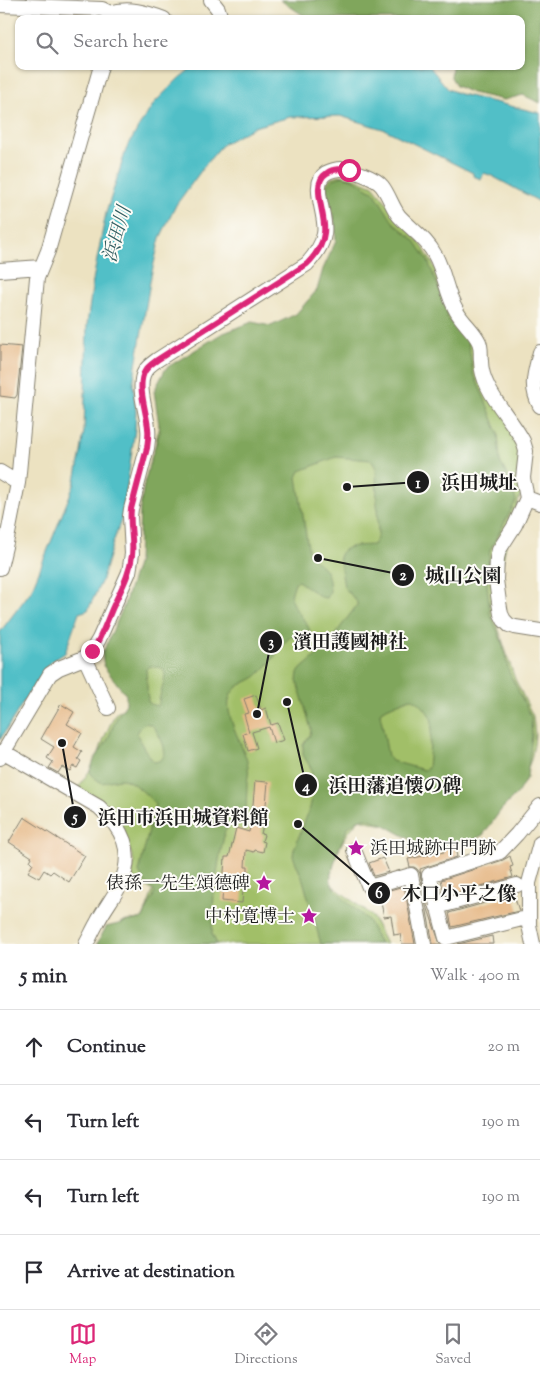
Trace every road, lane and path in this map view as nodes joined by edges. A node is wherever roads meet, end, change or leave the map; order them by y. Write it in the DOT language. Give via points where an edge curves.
graph roads {
  1 [pos="211,0"];
  2 [pos="0,6"];
  3 [pos="111,15"];
  4 [pos="113,15"];
  5 [pos="152,15"];
  6 [pos="220,15"];
  7 [pos="100,70"];
  8 [pos="41,268"];
  9 [pos="0,270"];
  10 [pos="540,352"];
  11 [pos="540,406"];
  12 [pos="0,472"];
  13 [pos="18,484"];
  14 [pos="527,498"];
  15 [pos="540,503"];
  16 [pos="0,568"];
  17 [pos="540,631"];
  18 [pos="84,658"];
  19 [pos="108,708"];
  20 [pos="2,755"];
  21 [pos="540,806"];
  22 [pos="540,843"];
  23 [pos="354,850"];
  24 [pos="529,883"];
  25 [pos="437,907"];
  26 [pos="522,919"];
  27 [pos="86,944"];
  28 [pos="424,944"];
  29 [pos="533,944"];
  1 -- 6 [label="street"];
  2 -- 3 [label="street" via="102,9"];
  4 -- 5 [label="street" via="120,10"];
  7 -- 8 [label="street"];
  8 -- 9 [label="street"];
  8 -- 13 [label="street" via="37,278"];
  10 -- 11 [label="street" via="533,386"];
  12 -- 13 [label="street"];
  13 -- 16 [label="street"];
  14 -- 15 [label="street"];
  14 -- 17 [label="street" via="499,550 497,588 501,614 509,626"];
  14 -- 18 [label="street" via="523,478 526,451 523,441 488,388 479,342 456,311 435,255 398,214 382,185 349,170 331,171 318,185 324,234 315,255 307,264 157,360 144,372 142,399 148,439 130,516 131,563 99,639"];
  18 -- 19 [label="street"];
  18 -- 20 [label="street" via="50,674"];
  20 -- 27 [label="street" via="99,806 121,833 127,853 126,869"];
  21 -- 25 [label="street" via="500,852 428,875"];
  22 -- 24 [label="street"];
  23 -- 28 [label="street" via="369,887 411,875"];
  24 -- 25 [label="street"];
  24 -- 29 [label="street" via="529,925"];
  25 -- 26 [label="street" via="446,938"];
}
